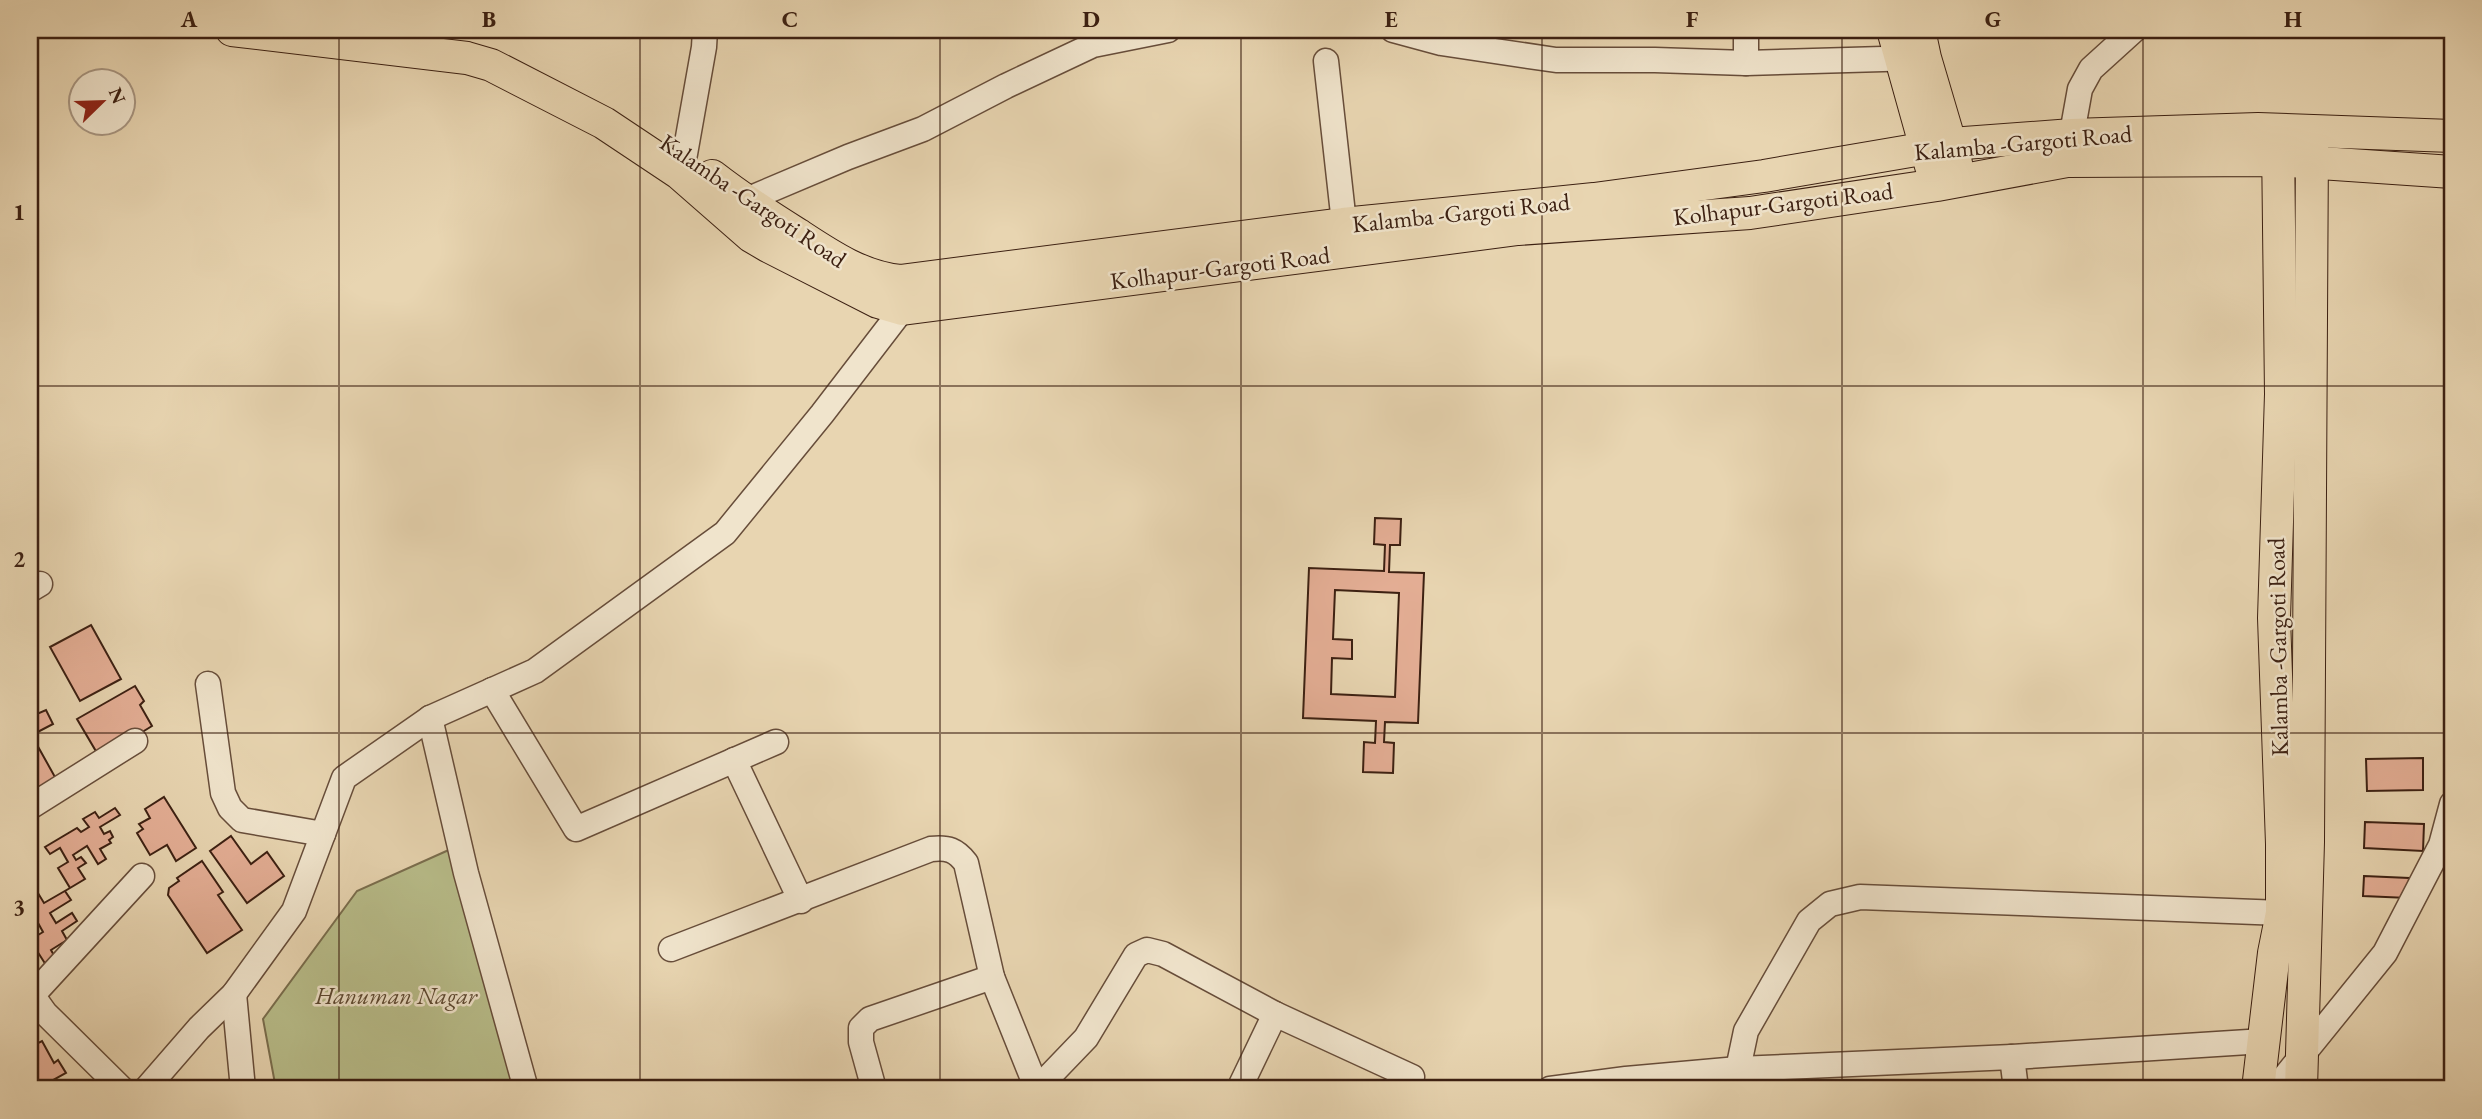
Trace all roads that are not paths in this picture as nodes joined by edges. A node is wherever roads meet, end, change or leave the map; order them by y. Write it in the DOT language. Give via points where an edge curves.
graph roads {
  1 [pos="232,30"];
  2 [pos="374,30"];
  3 [pos="705,30"];
  4 [pos="1168,30"];
  5 [pos="1393,30"];
  6 [pos="1746,30"];
  7 [pos="2134,30"];
  8 [pos="1124,34"];
  9 [pos="419,39"];
  10 [pos="1909,44"];
  11 [pos="1326,61"];
  12 [pos="1746,64"];
  13 [pos="2312,131"];
  14 [pos="2452,136"];
  15 [pos="2277,145"];
  16 [pos="1938,146"];
  17 [pos="2070,148"];
  18 [pos="682,164"];
  19 [pos="2311,164"];
  20 [pos="2452,172"];
  21 [pos="1949,182"];
  22 [pos="744,201"];
  23 [pos="1345,238"];
  24 [pos="928,278"];
  25 [pos="902,309"];
  26 [pos="208,684"];
  27 [pos="492,690"];
  28 [pos="430,718"];
  29 [pos="135,741"];
  30 [pos="776,742"];
  31 [pos="734,760"];
  32 [pos="2452,804"];
  33 [pos="30,807"];
  34 [pos="323,834"];
  35 [pos="142,876"];
  36 [pos="801,901"];
  37 [pos="2282,913"];
  38 [pos="671,949"];
  39 [pos="992,977"];
  40 [pos="234,994"];
  41 [pos="31,995"];
  42 [pos="1275,1014"];
  43 [pos="2264,1041"];
  44 [pos="2302,1054"];
  45 [pos="2012,1057"];
  46 [pos="1738,1069"];
  47 [pos="1412,1076"];
  48 [pos="122,1089"];
  49 [pos="146,1089"];
  50 [pos="243,1089"];
  51 [pos="526,1089"];
  52 [pos="874,1089"];
  53 [pos="1037,1089"];
  54 [pos="1239,1089"];
  55 [pos="1550,1089"];
  56 [pos="2016,1089"];
  57 [pos="2258,1089"];
  58 [pos="2276,1089"];
  59 [pos="2301,1089"];
  1 -- 9 [label="main road, Kolhapur-Gargoti Road"];
  2 -- 9 [label="main road"];
  3 -- 18 [label="street"];
  4 -- 8 [label="street"];
  5 -- 12 [label="street" via="1441,43 1556,60"];
  6 -- 12 [label="street"];
  7 -- 17 [label="street" via="2091,69 2080,89"];
  8 -- 22 [label="street" via="923,129"];
  9 -- 18 [label="main road, Kolhapur-Gargoti Road" via="491,65"];
  10 -- 12 [label="street"];
  10 -- 16 [label="main road"];
  11 -- 23 [label="street"];
  13 -- 14 [label="main road, Kalamba -Gargoti Road"];
  13 -- 15 [label="main road, Kalamba -Gargoti Road"];
  13 -- 19 [label="main road"];
  15 -- 17 [label="main road, Kalamba -Gargoti Road"];
  15 -- 19 [label="main road, Kalamba -Gargoti Road"];
  15 -- 37 [label="main road, Kalamba -Gargoti Road" via="2281,394 2274,618"];
  16 -- 17 [label="main road, Kalamba -Gargoti Road"];
  16 -- 21 [label="main road"];
  16 -- 23 [label="main road, Kalamba -Gargoti Road"];
  17 -- 21 [label="main road, Kolhapur-Gargoti Road"];
  18 -- 22 [label="main road, Kalamba -Gargoti Road"];
  18 -- 25 [label="main road, Kolhapur-Gargoti Road" via="759,241 878,302"];
  19 -- 20 [label="main road, Kalamba -Gargoti Road"];
  19 -- 44 [label="main road" via="2308,842"];
  21 -- 23 [label="main road, Kolhapur-Gargoti Road" via="1750,213"];
  22 -- 24 [label="main road, Kalamba -Gargoti Road" via="856,270 883,280"];
  23 -- 24 [label="main road, Kalamba -Gargoti Road"];
  23 -- 25 [label="main road, Kolhapur-Gargoti Road"];
  24 -- 25 [label="street"];
  25 -- 27 [label="street" via="725,533 536,671"];
  26 -- 34 [label="street" via="223,793 230,808 242,820"];
  27 -- 28 [label="street"];
  27 -- 31 [label="street" via="576,829"];
  28 -- 34 [label="street" via="344,778"];
  28 -- 51 [label="street" via="466,873"];
  29 -- 33 [label="street"];
  30 -- 31 [label="street"];
  31 -- 36 [label="street"];
  32 -- 44 [label="street" via="2441,845 2385,953"];
  34 -- 40 [label="street" via="294,911"];
  35 -- 41 [label="street"];
  36 -- 38 [label="street"];
  36 -- 39 [label="street" via="932,849 957,852 966,863"];
  37 -- 43 [label="main road, Kalamba -Gargoti Road"];
  37 -- 46 [label="street" via="1860,897 1830,904 1809,921 1746,1031"];
  39 -- 52 [label="street" via="870,1019 861,1028 860,1042"];
  39 -- 53 [label="street"];
  40 -- 49 [label="street"];
  40 -- 50 [label="street"];
  41 -- 48 [label="street"];
  42 -- 47 [label="street"];
  42 -- 53 [label="street" via="1163,954 1147,950 1136,955 1086,1038"];
  42 -- 54 [label="street"];
  43 -- 45 [label="street"];
  43 -- 57 [label="main road, Kalamba -Gargoti Road"];
  44 -- 58 [label="street"];
  44 -- 59 [label="main road"];
  45 -- 46 [label="street"];
  45 -- 56 [label="street"];
  46 -- 55 [label="street"];
}
